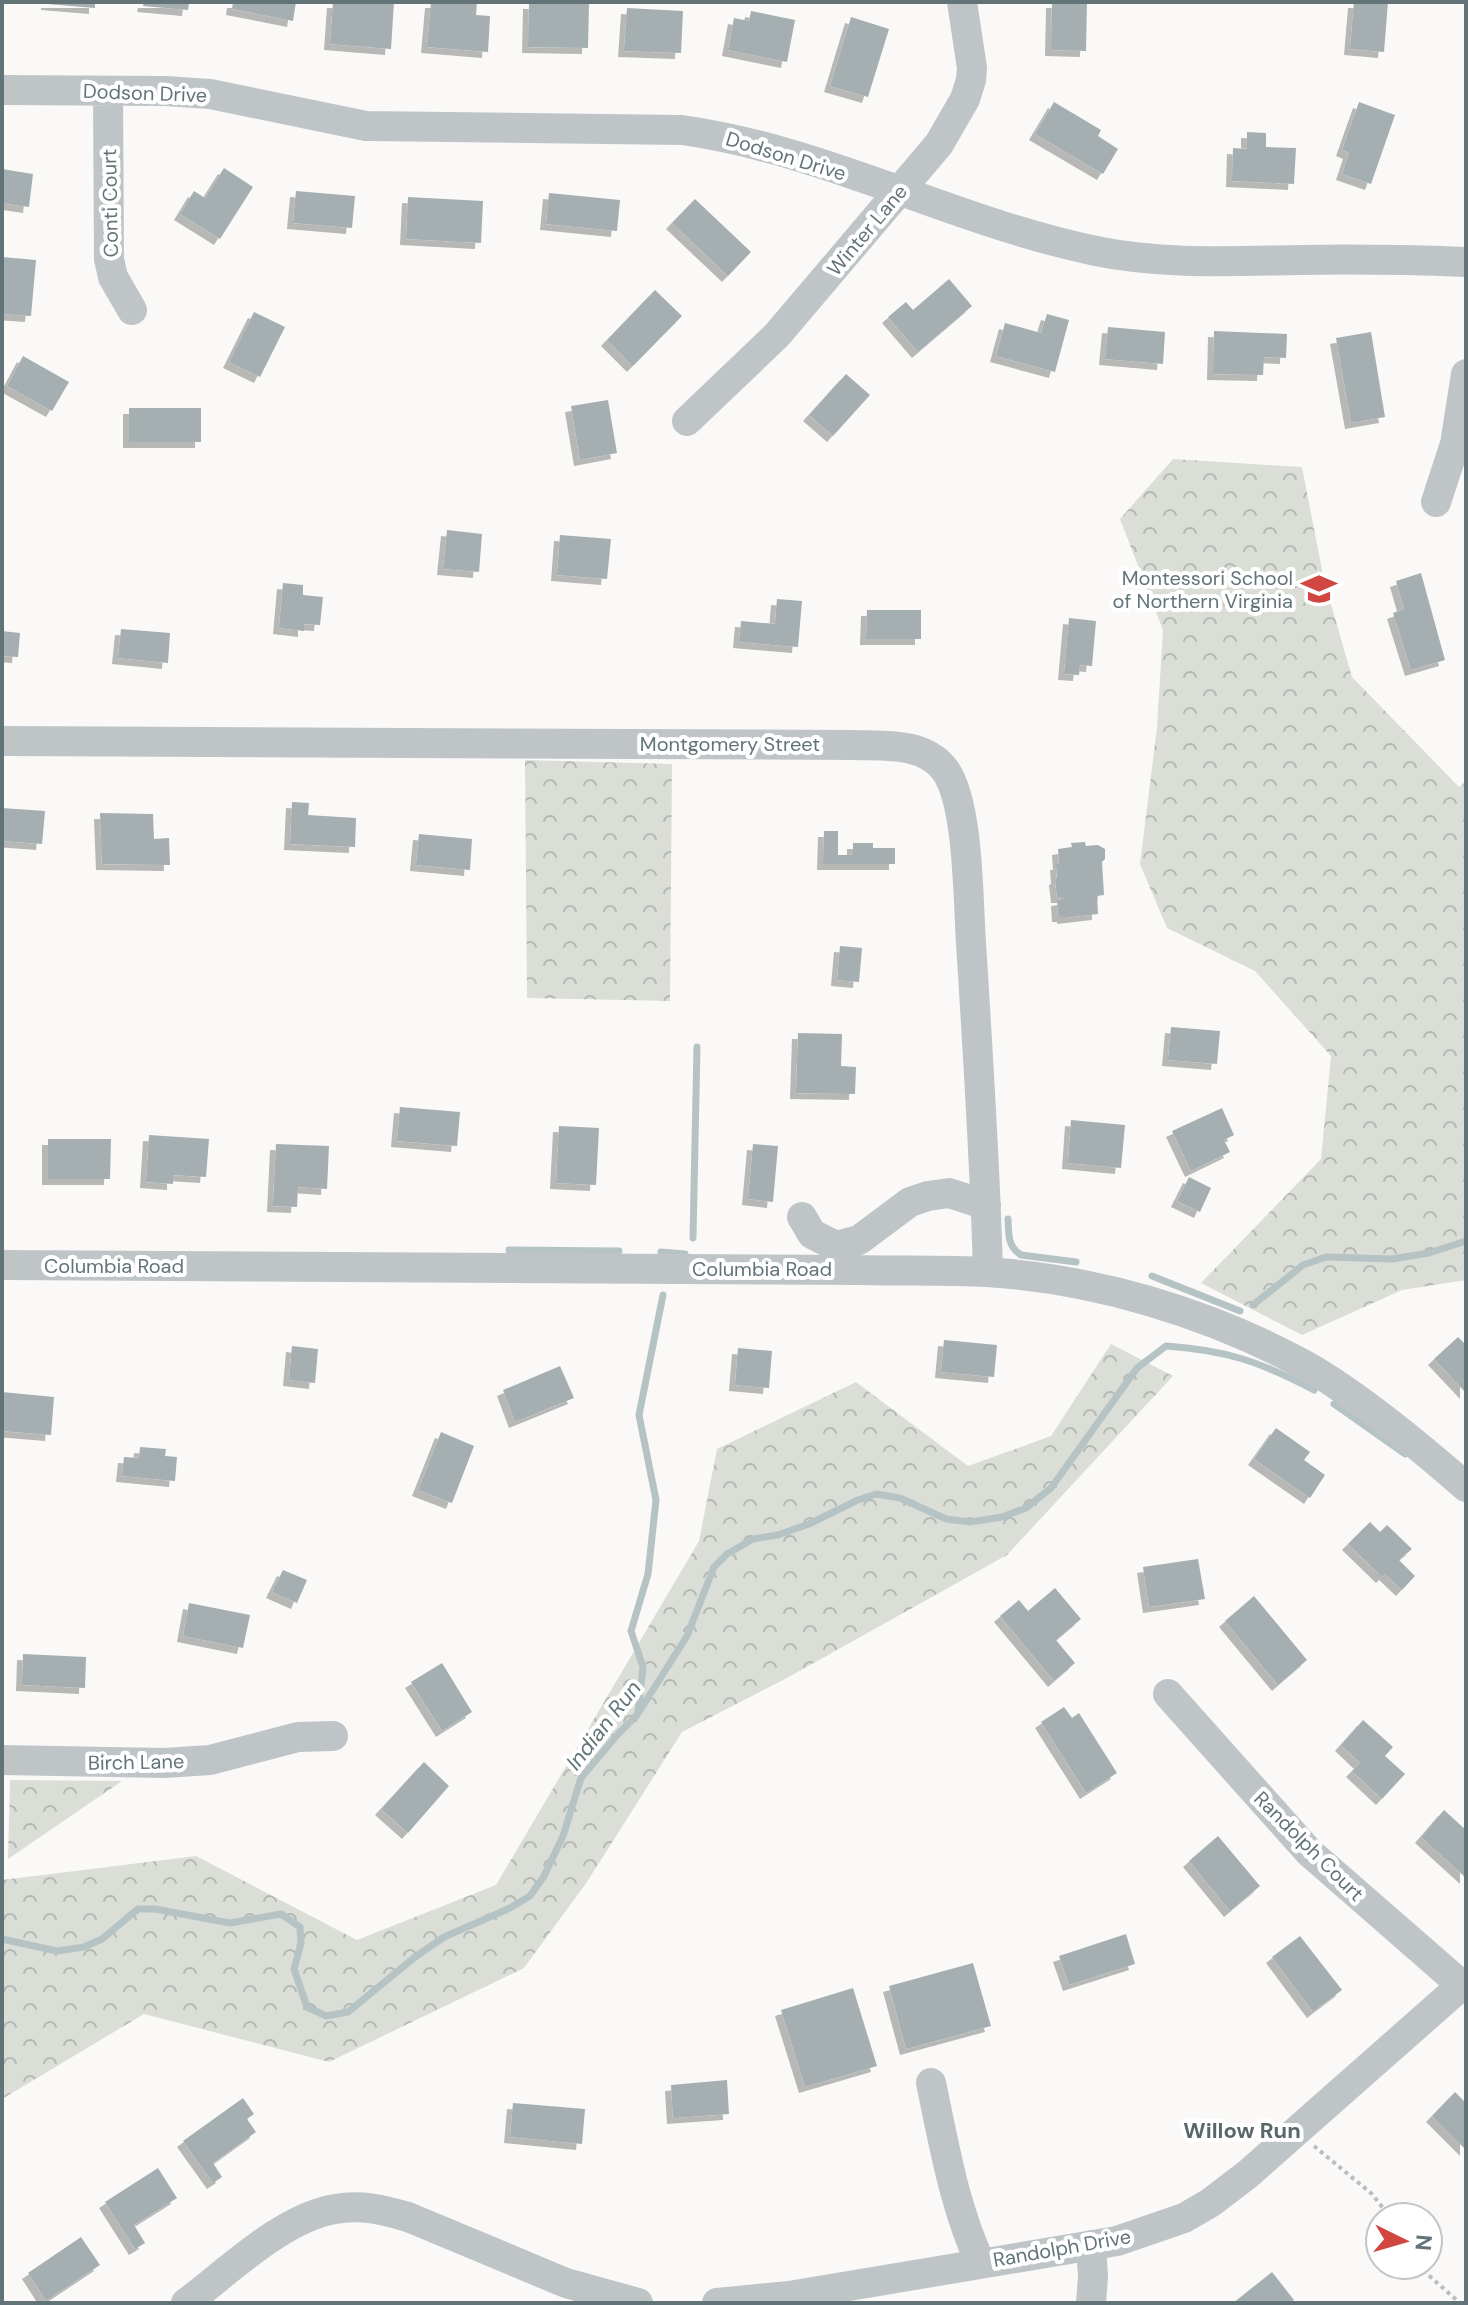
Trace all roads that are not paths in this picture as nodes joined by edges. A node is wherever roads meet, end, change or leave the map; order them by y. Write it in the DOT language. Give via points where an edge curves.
graph roads {
  1 [pos="962,2"];
  2 [pos="2,90"];
  3 [pos="108,91"];
  4 [pos="898,191"];
  5 [pos="1466,262"];
  6 [pos="132,310"];
  7 [pos="1466,374"];
  8 [pos="687,421"];
  9 [pos="1436,502"];
  10 [pos="2,741"];
  11 [pos="986,1205"];
  12 [pos="802,1217"];
  13 [pos="837,1258"];
  14 [pos="2,1265"];
  15 [pos="988,1272"];
  16 [pos="1466,1487"];
  17 [pos="1168,1694"];
  18 [pos="333,1736"];
  19 [pos="2,1760"];
  20 [pos="1464,1987"];
  21 [pos="931,2083"];
  22 [pos="1091,2245"];
  23 [pos="980,2262"];
  24 [pos="627,2302"];
  25 [pos="186,2303"];
  26 [pos="717,2303"];
  27 [pos="1091,2303"];
  1 -- 4 [label="street, Winter Lane" via="972,68 965,99 939,144"];
  2 -- 3 [label="street, Dodson Drive"];
  3 -- 4 [label="street, Dodson Drive" via="210,94 366,126 682,130 773,148"];
  3 -- 6 [label="street, Conti Court" via="109,259"];
  4 -- 5 [label="street, Dodson Drive" via="1064,244 1154,260"];
  4 -- 8 [label="street, Winter Lane" via="777,335"];
  7 -- 9 [label="street" via="1455,444"];
  10 -- 11 [label="street, Montgomery Street" via="839,745 923,752 944,769 958,798"];
  11 -- 13 [label="street" via="949,1193 910,1202 879,1228 872,1247"];
  11 -- 15 [label="street, Montgomery Street"];
  12 -- 13 [label="street"];
  13 -- 14 [label="street, Columbia Road"];
  13 -- 15 [label="street, Columbia Road"];
  15 -- 16 [label="street, Columbia Road" via="1076,1283 1134,1297 1270,1348 1380,1417"];
  17 -- 20 [label="street, Randolph Court" via="1309,1852"];
  18 -- 19 [label="street, Birch Lane" via="298,1737 231,1756 164,1763"];
  20 -- 22 [label="street, Randolph Drive" via="1248,2174 1197,2211 1145,2232"];
  21 -- 23 [label="street" via="966,2232"];
  22 -- 23 [label="street, Randolph Drive"];
  22 -- 27 [label="street"];
  23 -- 26 [label="street, Randolph Drive" via="789,2296"];
  24 -- 25 [label="street" via="566,2283 408,2217 359,2207 314,2214 290,2227"];
}
